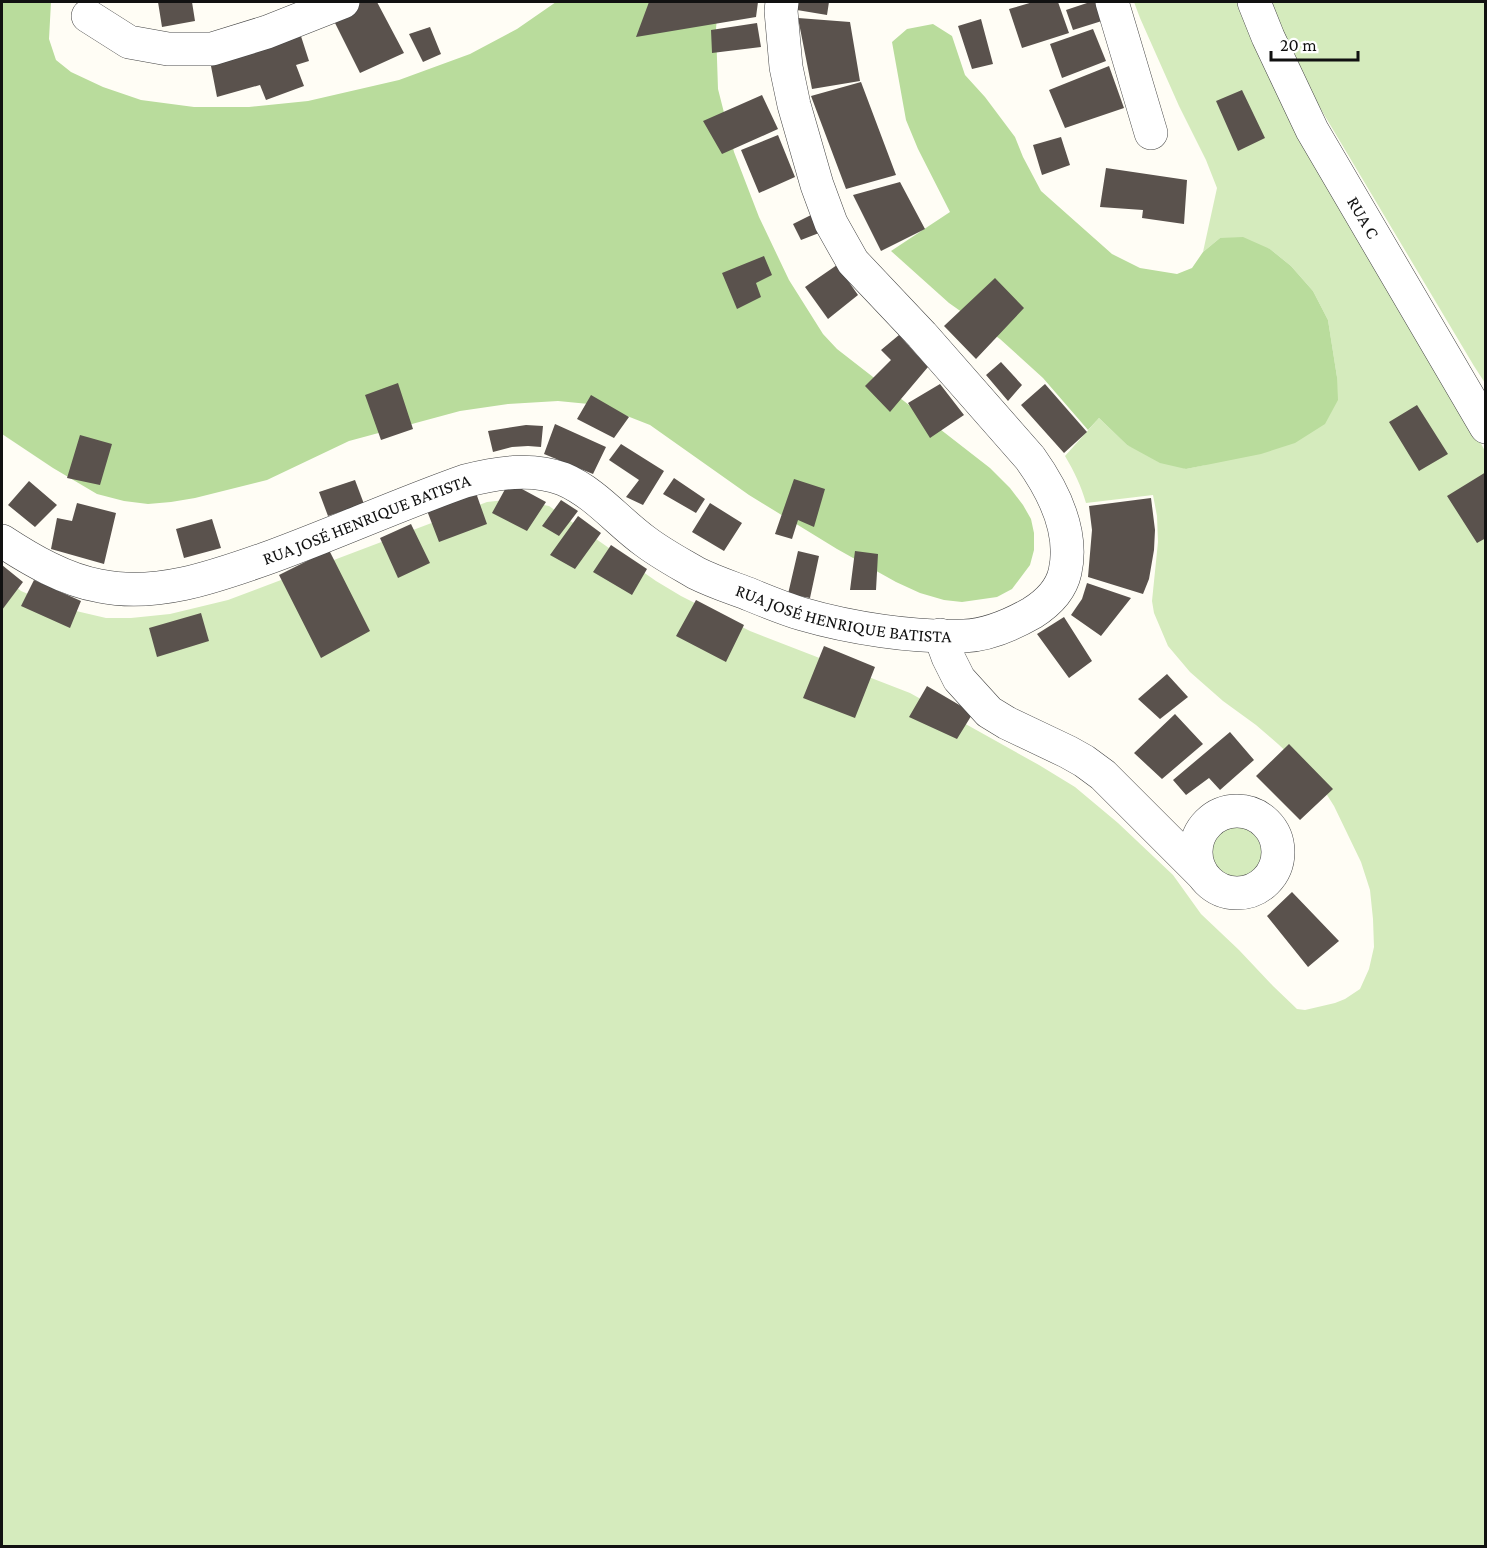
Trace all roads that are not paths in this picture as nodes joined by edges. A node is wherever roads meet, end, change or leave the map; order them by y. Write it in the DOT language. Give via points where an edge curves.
graph roads {
  1 [pos="343,2"];
  2 [pos="782,2"];
  3 [pos="1112,2"];
  4 [pos="1254,2"];
  5 [pos="88,16"];
  6 [pos="1151,133"];
  7 [pos="1485,427"];
  8 [pos="2,540"];
  9 [pos="940,635"];
  10 [pos="1200,872"];
  1 -- 5 [label="street" via="212,49 168,49 129,42"];
  2 -- 9 [label="street, RUA JOSÉ HENRIQUE BATISTA" via="786,67 794,105 831,224 853,262 1030,458 1050,490 1062,524 1067,555 1064,580 1047,602 1004,627 965,636"];
  3 -- 6 [label="street"];
  4 -- 7 [label="street, RUA C" via="1312,130"];
  8 -- 9 [label="street, RUA JOSÉ HENRIQUE BATISTA" via="52,570 90,584 121,589 164,588 243,567 465,481 510,472 532,473 549,475 581,489 645,542 724,585 802,614 873,629"];
  9 -- 10 [label="street" via="959,679 989,712 1097,770"];
}
